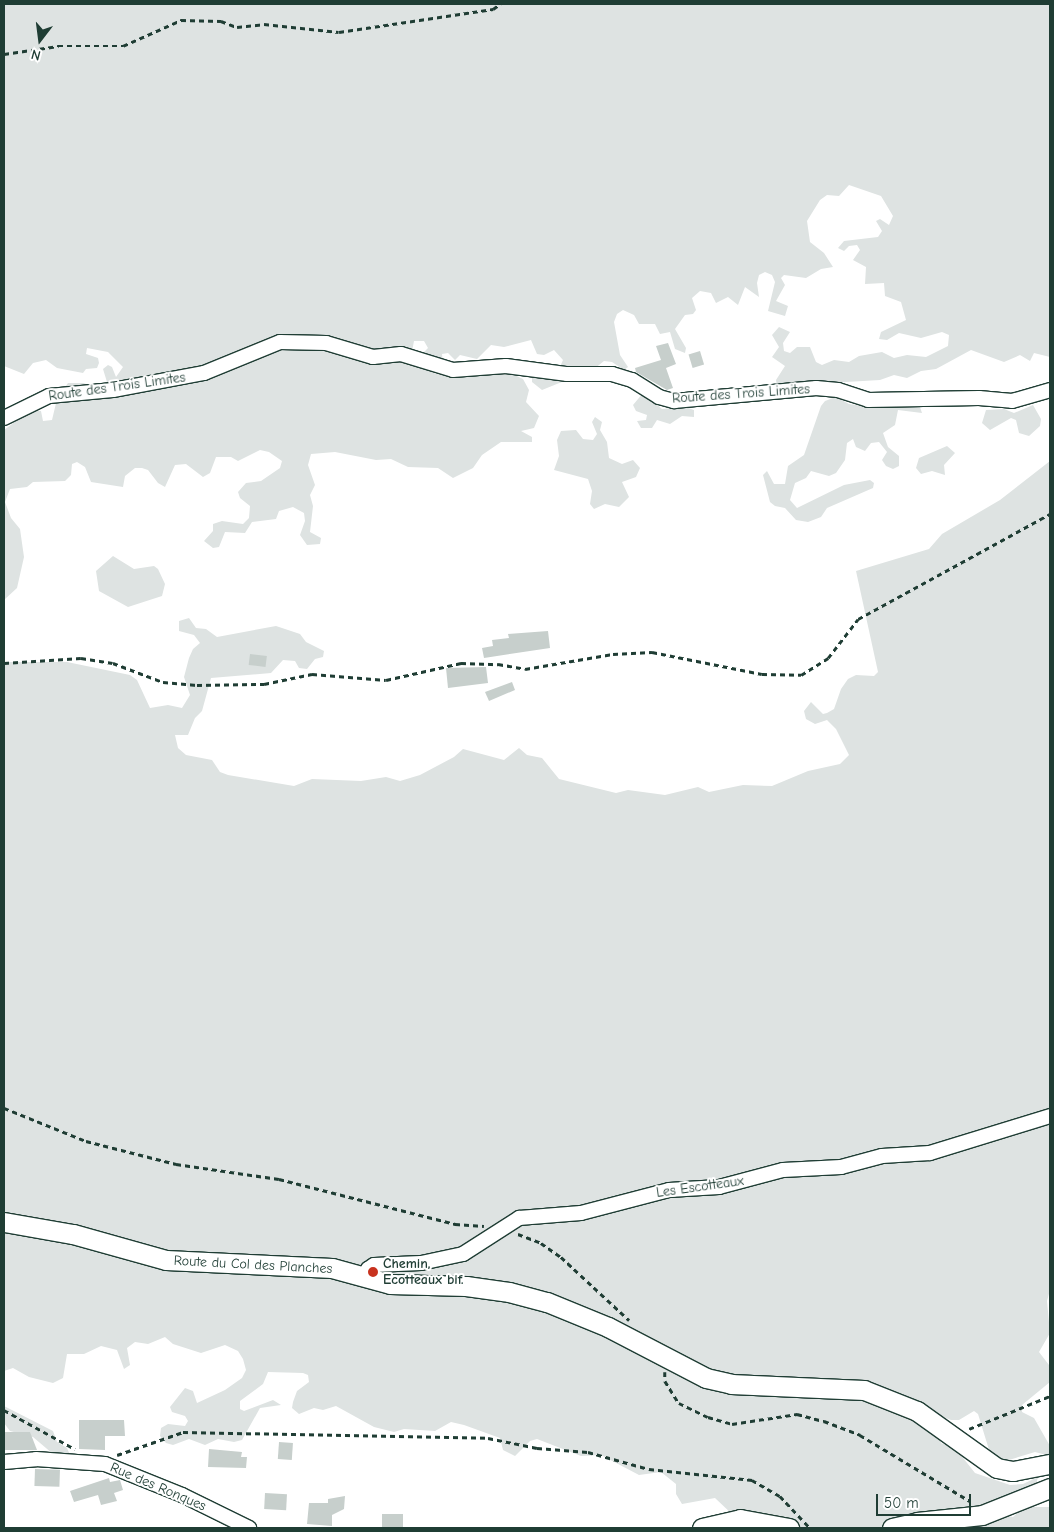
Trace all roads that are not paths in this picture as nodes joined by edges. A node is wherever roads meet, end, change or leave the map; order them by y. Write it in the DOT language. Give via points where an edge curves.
graph roads {
  1 [pos="1050,390"];
  2 [pos="4,418"];
  3 [pos="1050,1116"];
  4 [pos="4,1222"];
  5 [pos="364,1278"];
  6 [pos="4,1462"];
  7 [pos="1050,1464"];
  8 [pos="1050,1488"];
  9 [pos="249,1528"];
  10 [pos="702,1528"];
  11 [pos="789,1528"];
  12 [pos="892,1528"];
  1 -- 2 [label="street, Route des Trois Limites" via="1012,402 979,398 868,400 823,388 674,401 612,374 567,374 506,366 453,370 401,354 373,357 326,343 280,342 204,373 113,390 49,396"];
  3 -- 5 [label="street, Les Escotteaux" via="930,1153 882,1156 841,1167 783,1170 719,1187 669,1190 580,1213 519,1218 463,1254 421,1263 374,1265"];
  4 -- 5 [label="street, Route du Col des Planches" via="73,1234 166,1260 332,1268"];
  5 -- 7 [label="street, Route du Col des Planches" via="390,1284 496,1289 535,1298 616,1331 693,1374 731,1384 864,1390 917,1411 980,1459 1000,1470 1013,1471"];
  6 -- 9 [label="street, Rue des Ronques" via="36,1459 105,1464 182,1495"];
  8 -- 12 [label="street" via="982,1515"];
  10 -- 11 [label="street" via="740,1519 762,1520"];
}
